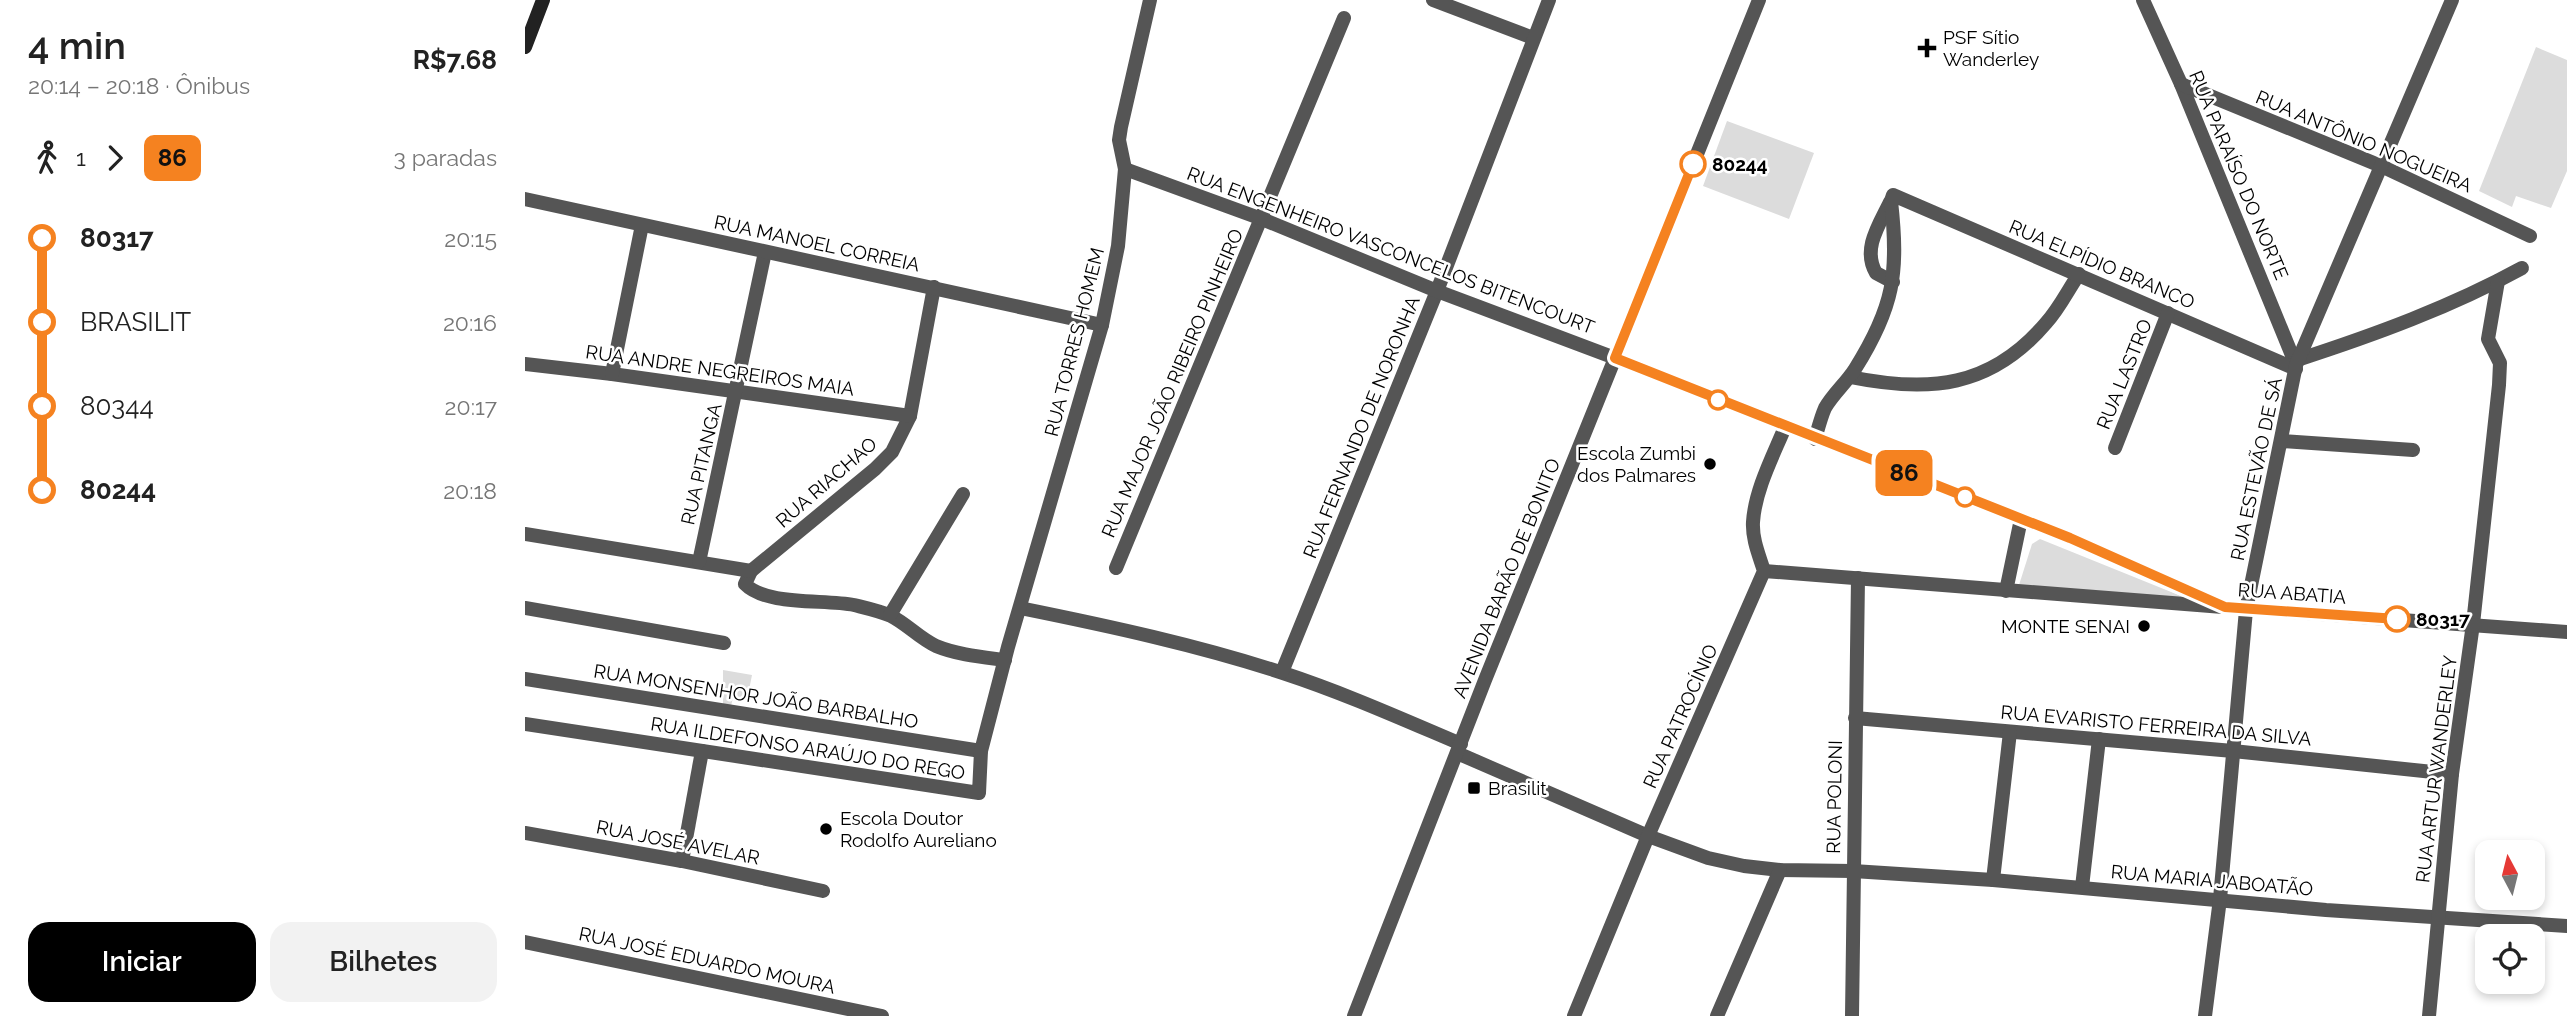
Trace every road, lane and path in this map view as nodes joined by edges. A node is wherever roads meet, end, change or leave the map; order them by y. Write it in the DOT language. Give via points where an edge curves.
graph roads {
  1 [pos="543,0"];
  2 [pos="1150,0"];
  3 [pos="1433,0"];
  4 [pos="1549,0"];
  5 [pos="1759,0"];
  6 [pos="2143,0"];
  7 [pos="2452,0"];
  8 [pos="1344,18"];
  9 [pos="1534,38"];
  10 [pos="525,47"];
  11 [pos="2181,85"];
  12 [pos="2381,166"];
  13 [pos="1125,169"];
  14 [pos="1892,198"];
  15 [pos="525,199"];
  16 [pos="1262,219"];
  17 [pos="642,225"];
  18 [pos="2530,236"];
  19 [pos="765,252"];
  20 [pos="2522,268"];
  21 [pos="2079,274"];
  22 [pos="2498,281"];
  23 [pos="1893,282"];
  24 [pos="934,287"];
  25 [pos="1437,290"];
  26 [pos="2168,313"];
  27 [pos="1102,325"];
  28 [pos="1615,358"];
  29 [pos="525,364"];
  30 [pos="2296,365"];
  31 [pos="612,374"];
  32 [pos="1850,377"];
  33 [pos="737,391"];
  34 [pos="910,416"];
  35 [pos="1785,427"];
  36 [pos="1815,439"];
  37 [pos="2282,441"];
  38 [pos="2115,448"];
  39 [pos="2413,450"];
  40 [pos="963,494"];
  41 [pos="2021,519"];
  42 [pos="525,534"];
  43 [pos="699,562"];
  44 [pos="1115,568"];
  45 [pos="751,571"];
  46 [pos="1764,571"];
  47 [pos="1858,578"];
  48 [pos="2005,591"];
  49 [pos="2225,607"];
  50 [pos="525,608"];
  51 [pos="1020,608"];
  52 [pos="2246,610"];
  53 [pos="890,615"];
  54 [pos="2473,624"];
  55 [pos="2567,632"];
  56 [pos="725,643"];
  57 [pos="1006,654"];
  58 [pos="1282,673"];
  59 [pos="525,679"];
  60 [pos="1855,718"];
  61 [pos="525,724"];
  62 [pos="2010,732"];
  63 [pos="2099,739"];
  64 [pos="1459,749"];
  65 [pos="702,751"];
  66 [pos="981,751"];
  67 [pos="2233,751"];
  68 [pos="2452,774"];
  69 [pos="525,833"];
  70 [pos="1648,836"];
  71 [pos="682,861"];
  72 [pos="1780,870"];
  73 [pos="1853,871"];
  74 [pos="1993,880"];
  75 [pos="2082,887"];
  76 [pos="824,891"];
  77 [pos="2220,899"];
  78 [pos="2438,918"];
  79 [pos="2567,926"];
  80 [pos="525,942"];
  81 [pos="882,1016"];
  82 [pos="1354,1016"];
  83 [pos="1574,1016"];
  84 [pos="1717,1016"];
  85 [pos="1852,1016"];
  86 [pos="2205,1016"];
  87 [pos="2430,1016"];
  1 -- 10 [label="main road"];
  2 -- 13 [label="street, RUA TORRES HOMEM" via="1119,140"];
  3 -- 9 [label="street"];
  4 -- 9 [label="street, RUA FERNANDO DE NORONHA"];
  5 -- 28 [label="street, AVENIDA BARÃO DE BONITO"];
  6 -- 11 [label="street, RUA PARAÍSO DO NORTE"];
  7 -- 12 [label="street, RUA ESTEVÃO DE SÁ"];
  8 -- 16 [label="street, RUA MAJOR JOÃO RIBEIRO PINHEIRO"];
  9 -- 25 [label="street, RUA FERNANDO DE NORONHA"];
  11 -- 12 [label="street, RUA ANTÔNIO NOGUEIRA"];
  11 -- 30 [label="street, RUA PARAÍSO DO NORTE"];
  12 -- 18 [label="street, RUA ANTÔNIO NOGUEIRA"];
  12 -- 30 [label="street, RUA ESTEVÃO DE SÁ"];
  13 -- 16 [label="street, RUA ENGENHEIRO VASCONCELOS BITENCOURT"];
  13 -- 27 [label="street, RUA TORRES HOMEM" via="1118,247"];
  14 -- 21 [label="street, RUA ELPÍDIO BRANCO"];
  14 -- 23 [label="street"];
  14 -- 23 [label="street" via="1870,253 1876,273"];
  15 -- 17 [label="street, RUA MANOEL CORREIA"];
  16 -- 25 [label="street, RUA ENGENHEIRO VASCONCELOS BITENCOURT"];
  16 -- 44 [label="street, RUA MAJOR JOÃO RIBEIRO PINHEIRO"];
  17 -- 19 [label="street, RUA MANOEL CORREIA"];
  17 -- 31 [label="street"];
  19 -- 24 [label="street, RUA MANOEL CORREIA"];
  19 -- 33 [label="street, RUA PITANGA"];
  20 -- 22 [label="street"];
  21 -- 26 [label="street, RUA ELPÍDIO BRANCO"];
  21 -- 32 [label="street" via="2047,322 2016,354 1983,373 1917,386"];
  22 -- 30 [label="street"];
  22 -- 54 [label="street, RUA ARTUR WANDERLEY" via="2488,343 2500,363 2499,385"];
  23 -- 32 [label="street" via="1883,320"];
  24 -- 27 [label="street, RUA MANOEL CORREIA"];
  24 -- 34 [label="street, RUA RIACHAO"];
  25 -- 28 [label="street, RUA ENGENHEIRO VASCONCELOS BITENCOURT"];
  25 -- 58 [label="street, RUA FERNANDO DE NORONHA"];
  26 -- 30 [label="street, RUA ELPÍDIO BRANCO"];
  26 -- 38 [label="street, RUA LASTRO"];
  27 -- 51 [label="street, RUA TORRES HOMEM"];
  28 -- 35 [label="street, RUA ENGENHEIRO VASCONCELOS BITENCOURT"];
  28 -- 64 [label="street, AVENIDA BARÃO DE BONITO"];
  29 -- 31 [label="street, RUA ANDRE NEGREIROS MAIA"];
  30 -- 37 [label="street, RUA ESTEVÃO DE SÁ"];
  31 -- 33 [label="street, RUA ANDRE NEGREIROS MAIA"];
  32 -- 36 [label="street" via="1825,408"];
  33 -- 34 [label="street, RUA ANDRE NEGREIROS MAIA"];
  33 -- 43 [label="street, RUA PITANGA"];
  34 -- 45 [label="street, RUA RIACHAO" via="892,452 875,469"];
  35 -- 36 [label="street, RUA ENGENHEIRO VASCONCELOS BITENCOURT"];
  35 -- 46 [label="street" via="1754,515 1755,544"];
  36 -- 41 [label="street, RUA ENGENHEIRO VASCONCELOS BITENCOURT"];
  37 -- 39 [label="street"];
  37 -- 52 [label="street, RUA ESTEVÃO DE SÁ"];
  40 -- 53 [label="street"];
  41 -- 48 [label="street"];
  41 -- 49 [label="street, RUA ENGENHEIRO VASCONCELOS BITENCOURT"];
  42 -- 43 [label="street"];
  43 -- 45 [label="street"];
  45 -- 53 [label="street" via="745,584 758,592 854,605"];
  46 -- 47 [label="street, RUA ABATIA"];
  46 -- 70 [label="street, RUA PATROCÍNIO"];
  47 -- 48 [label="street, RUA ABATIA"];
  47 -- 60 [label="street, RUA POLONI"];
  48 -- 49 [label="street, RUA ABATIA"];
  49 -- 52 [label="street, RUA ABATIA"];
  50 -- 56 [label="street"];
  51 -- 57 [label="street, RUA TORRES HOMEM"];
  51 -- 58 [label="street, RUA MARIA JABOATÃO" via="1149,635"];
  52 -- 54 [label="street, RUA ABATIA"];
  52 -- 67 [label="street, RUA ESTEVÃO DE SÁ"];
  53 -- 57 [label="street" via="937,646 958,653"];
  54 -- 55 [label="street, RUA ABATIA"];
  54 -- 68 [label="street, RUA ARTUR WANDERLEY"];
  57 -- 66 [label="street, RUA ILDEFONSO ARAÚJO DO REGO"];
  58 -- 64 [label="street, RUA MARIA JABOATÃO" via="1362,701"];
  59 -- 66 [label="street, RUA MONSENHOR JOÃO BARBALHO"];
  60 -- 62 [label="street, RUA EVARISTO FERREIRA DA SILVA"];
  60 -- 73 [label="street, RUA POLONI"];
  61 -- 65 [label="street, RUA ILDEFONSO ARAÚJO DO REGO"];
  62 -- 63 [label="street, RUA EVARISTO FERREIRA DA SILVA"];
  62 -- 74 [label="street"];
  63 -- 67 [label="street, RUA EVARISTO FERREIRA DA SILVA"];
  63 -- 75 [label="street"];
  64 -- 70 [label="street, RUA MARIA JABOATÃO"];
  64 -- 82 [label="street, AVENIDA BARÃO DE BONITO"];
  65 -- 66 [label="street, RUA ILDEFONSO ARAÚJO DO REGO" via="979,793"];
  65 -- 71 [label="street"];
  67 -- 68 [label="street, RUA EVARISTO FERREIRA DA SILVA"];
  67 -- 77 [label="street, RUA ESTEVÃO DE SÁ"];
  68 -- 78 [label="street, RUA ARTUR WANDERLEY"];
  69 -- 71 [label="street, RUA JOSÉ AVELAR"];
  70 -- 72 [label="street, RUA MARIA JABOATÃO" via="1708,858"];
  70 -- 83 [label="street, RUA PATROCÍNIO"];
  71 -- 76 [label="street, RUA JOSÉ AVELAR"];
  72 -- 73 [label="street, RUA MARIA JABOATÃO"];
  72 -- 84 [label="street"];
  73 -- 74 [label="street, RUA MARIA JABOATÃO"];
  73 -- 85 [label="street, RUA POLONI"];
  74 -- 75 [label="street, RUA MARIA JABOATÃO"];
  75 -- 77 [label="street, RUA MARIA JABOATÃO"];
  77 -- 78 [label="street, RUA MARIA JABOATÃO"];
  77 -- 86 [label="street, RUA ESTEVÃO DE SÁ"];
  78 -- 79 [label="street, RUA MARIA JABOATÃO"];
  78 -- 87 [label="street, RUA ARTUR WANDERLEY"];
  80 -- 81 [label="street, RUA JOSÉ EDUARDO MOURA"];
}
